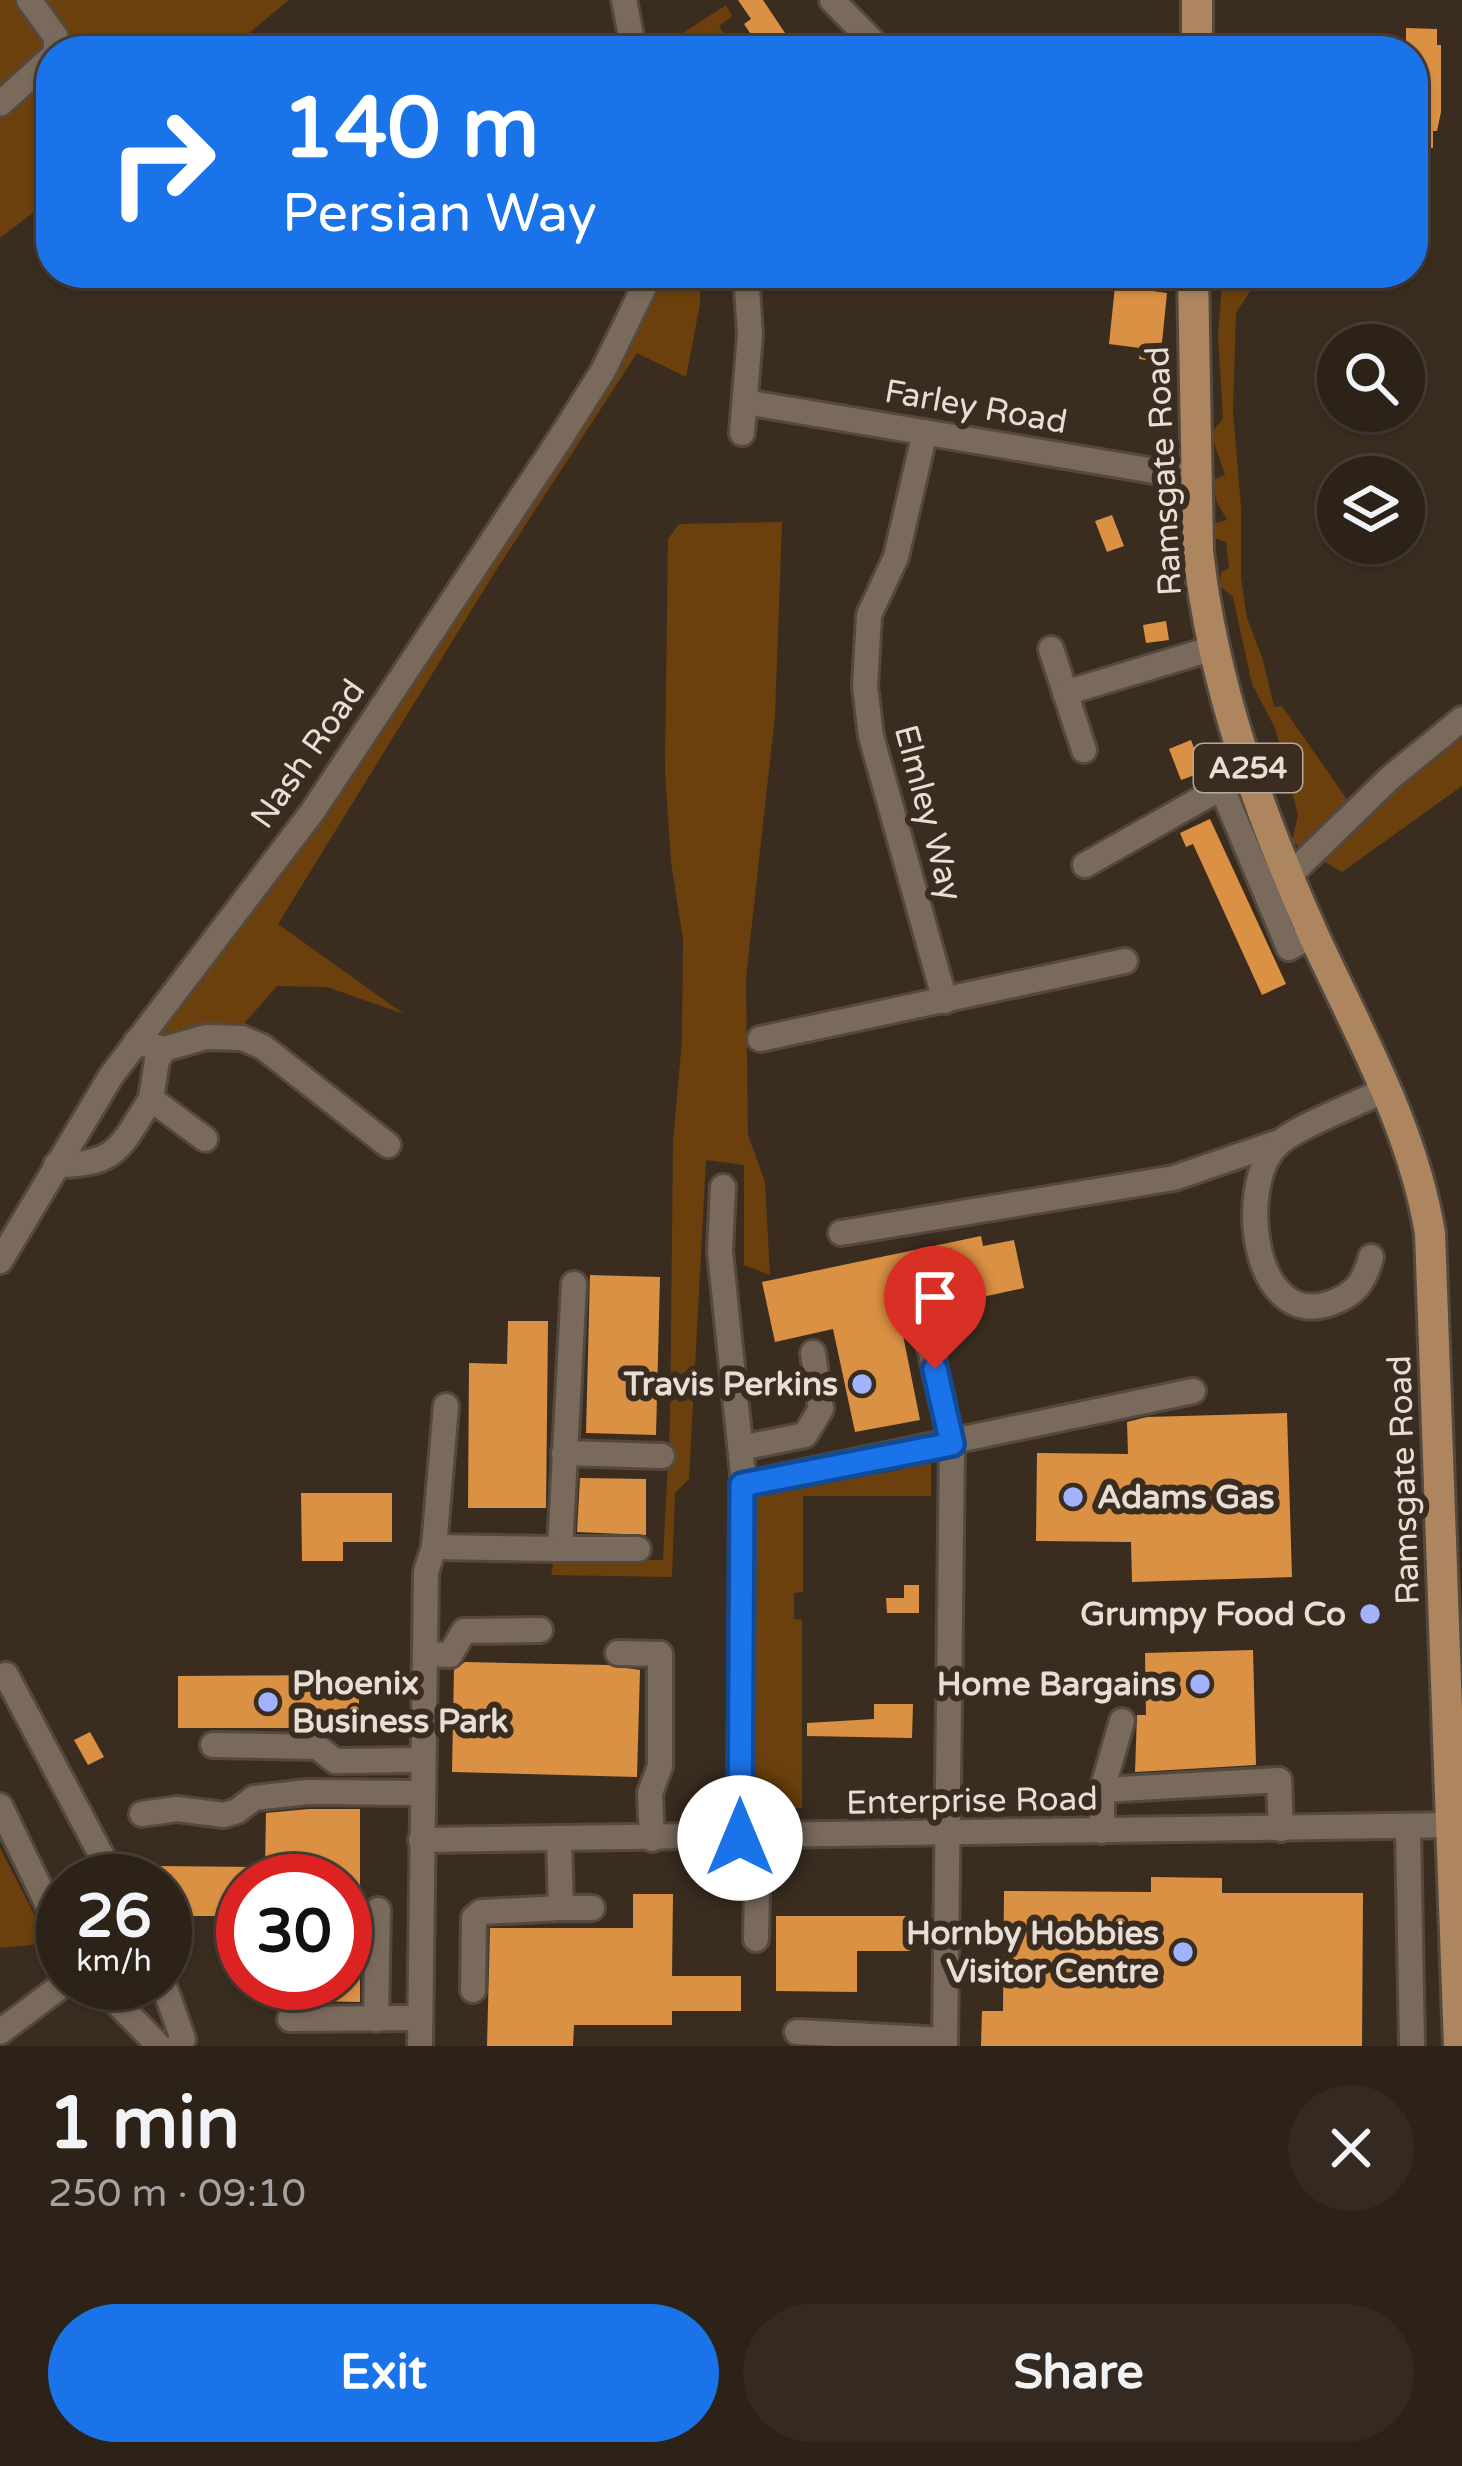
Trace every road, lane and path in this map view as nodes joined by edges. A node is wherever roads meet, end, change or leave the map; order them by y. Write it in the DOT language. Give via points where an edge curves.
graph roads {
  1 [pos="29,0"];
  2 [pos="624,0"];
  3 [pos="832,0"];
  4 [pos="1197,0"];
  5 [pos="55,36"];
  6 [pos="631,36"];
  7 [pos="867,36"];
  8 [pos="1197,36"];
  9 [pos="36,70"];
  10 [pos="0,104"];
  11 [pos="644,288"];
  12 [pos="747,288"];
  13 [pos="1193,288"];
  14 [pos="745,402"];
  15 [pos="925,432"];
  16 [pos="742,433"];
  17 [pos="1196,478"];
  18 [pos="1214,648"];
  19 [pos="1051,649"];
  20 [pos="1065,693"];
  21 [pos="1462,719"];
  22 [pos="1084,750"];
  23 [pos="1235,781"];
  24 [pos="1085,865"];
  25 [pos="1288,877"];
  26 [pos="1314,934"];
  27 [pos="1126,963"];
  28 [pos="946,1001"];
  29 [pos="760,1039"];
  30 [pos="136,1042"];
  31 [pos="164,1049"];
  32 [pos="1385,1090"];
  33 [pos="151,1099"];
  34 [pos="205,1139"];
  35 [pos="1280,1142"];
  36 [pos="388,1145"];
  37 [pos="56,1165"];
  38 [pos="723,1187"];
  39 [pos="842,1233"];
  40 [pos="1371,1257"];
  41 [pos="0,1261"];
  42 [pos="574,1284"];
  43 [pos="926,1331"];
  44 [pos="813,1353"];
  45 [pos="1193,1391"];
  46 [pos="446,1406"];
  47 [pos="952,1444"];
  48 [pos="741,1448"];
  49 [pos="564,1453"];
  50 [pos="662,1456"];
  51 [pos="742,1485"];
  52 [pos="434,1546"];
  53 [pos="638,1549"];
  54 [pos="560,1550"];
  55 [pos="541,1630"];
  56 [pos="618,1653"];
  57 [pos="425,1654"];
  58 [pos="6,1675"];
  59 [pos="1122,1721"];
  60 [pos="213,1745"];
  61 [pos="422,1760"];
  62 [pos="1102,1790"];
  63 [pos="422,1793"];
  64 [pos="0,1806"];
  65 [pos="142,1814"];
  66 [pos="1453,1826"];
  67 [pos="1408,1827"];
  68 [pos="1281,1828"];
  69 [pos="1102,1831"];
  70 [pos="949,1834"];
  71 [pos="749,1838"];
  72 [pos="652,1839"];
  73 [pos="421,1840"];
  74 [pos="559,1840"];
  75 [pos="102,1854"];
  76 [pos="36,1880"];
  77 [pos="562,1908"];
  78 [pos="592,1908"];
  79 [pos="377,1910"];
  80 [pos="756,1939"];
  81 [pos="473,1990"];
  82 [pos="36,2002"];
  83 [pos="124,2010"];
  84 [pos="174,2010"];
  85 [pos="420,2018"];
  86 [pos="290,2019"];
  87 [pos="376,2019"];
  88 [pos="6,2022"];
  89 [pos="797,2032"];
  90 [pos="945,2043"];
  91 [pos="159,2046"];
  92 [pos="177,2046"];
  93 [pos="421,2046"];
  94 [pos="1412,2046"];
  95 [pos="1460,2046"];
  1 -- 5 [label="street"];
  2 -- 6 [label="street"];
  3 -- 7 [label="street"];
  4 -- 8 [label="main road"];
  9 -- 10 [label="street"];
  11 -- 30 [label="street, Nash Road" via="603,370 313,812"];
  12 -- 14 [label="street"];
  13 -- 17 [label="main road, Ramsgate Road / A254"];
  14 -- 15 [label="street, Farley Road"];
  14 -- 16 [label="street"];
  15 -- 17 [label="street, Farley Road"];
  15 -- 28 [label="street, Elmley Way" via="896,557 869,615 866,686 871,736"];
  17 -- 18 [label="main road, Ramsgate Road / A254"];
  18 -- 20 [label="street"];
  18 -- 23 [label="main road, Ramsgate Road / A254"];
  19 -- 20 [label="street"];
  20 -- 22 [label="street"];
  21 -- 25 [label="street"];
  23 -- 24 [label="street"];
  23 -- 25 [label="main road, Ramsgate Road / A254"];
  23 -- 26 [label="street, Ramsgate Road" via="1289,948"];
  25 -- 26 [label="main road, Ramsgate Road / A254"];
  26 -- 32 [label="main road, Ramsgate Road / A254"];
  27 -- 28 [label="street"];
  28 -- 29 [label="street"];
  30 -- 31 [label="street"];
  30 -- 37 [label="street, Nash Road"];
  31 -- 33 [label="street"];
  31 -- 36 [label="street" via="206,1037 242,1038"];
  32 -- 35 [label="street"];
  32 -- 66 [label="main road, Ramsgate Road / A254" via="1409,1142 1430,1233"];
  33 -- 34 [label="street"];
  33 -- 37 [label="street" via="111,1157"];
  35 -- 39 [label="street" via="1174,1178"];
  35 -- 40 [label="street" via="1263,1163 1255,1198 1265,1276 1283,1298 1317,1308 1364,1282"];
  37 -- 41 [label="street, Nash Road"];
  38 -- 48 [label="street" via="720,1252"];
  42 -- 49 [label="street"];
  43 -- 47 [label="street"];
  44 -- 48 [label="street" via="821,1409 805,1435"];
  45 -- 47 [label="street"];
  46 -- 52 [label="street"];
  47 -- 51 [label="street"];
  47 -- 70 [label="street"];
  48 -- 51 [label="street"];
  49 -- 50 [label="street"];
  49 -- 54 [label="street"];
  51 -- 71 [label="street"];
  52 -- 54 [label="street"];
  52 -- 57 [label="street"];
  53 -- 54 [label="street"];
  55 -- 57 [label="street" via="464,1631 450,1655"];
  56 -- 72 [label="street" via="660,1654"];
  57 -- 61 [label="street"];
  58 -- 75 [label="street"];
  59 -- 62 [label="street"];
  60 -- 61 [label="street" via="317,1747 335,1760"];
  61 -- 63 [label="street"];
  62 -- 68 [label="street" via="1279,1780"];
  62 -- 69 [label="street"];
  63 -- 65 [label="street" via="308,1792 254,1798 224,1815"];
  63 -- 73 [label="street"];
  64 -- 76 [label="street"];
  66 -- 67 [label="street, Enterprise Road"];
  66 -- 95 [label="main road, Ramsgate Road / A254"];
  67 -- 68 [label="street, Enterprise Road"];
  67 -- 94 [label="street"];
  68 -- 69 [label="street, Enterprise Road"];
  69 -- 70 [label="street, Enterprise Road"];
  70 -- 71 [label="street, Enterprise Road"];
  70 -- 90 [label="street"];
  71 -- 72 [label="street, Enterprise Road"];
  71 -- 80 [label="street"];
  72 -- 74 [label="street, Enterprise Road"];
  73 -- 74 [label="street, Enterprise Road"];
  73 -- 85 [label="street"];
  74 -- 77 [label="street"];
  77 -- 78 [label="street"];
  77 -- 81 [label="street" via="474,1918"];
  79 -- 87 [label="street"];
  82 -- 88 [label="street"];
  83 -- 91 [label="street"];
  84 -- 92 [label="street"];
  85 -- 87 [label="street"];
  85 -- 93 [label="street"];
  86 -- 87 [label="street"];
  89 -- 90 [label="street"];
}
